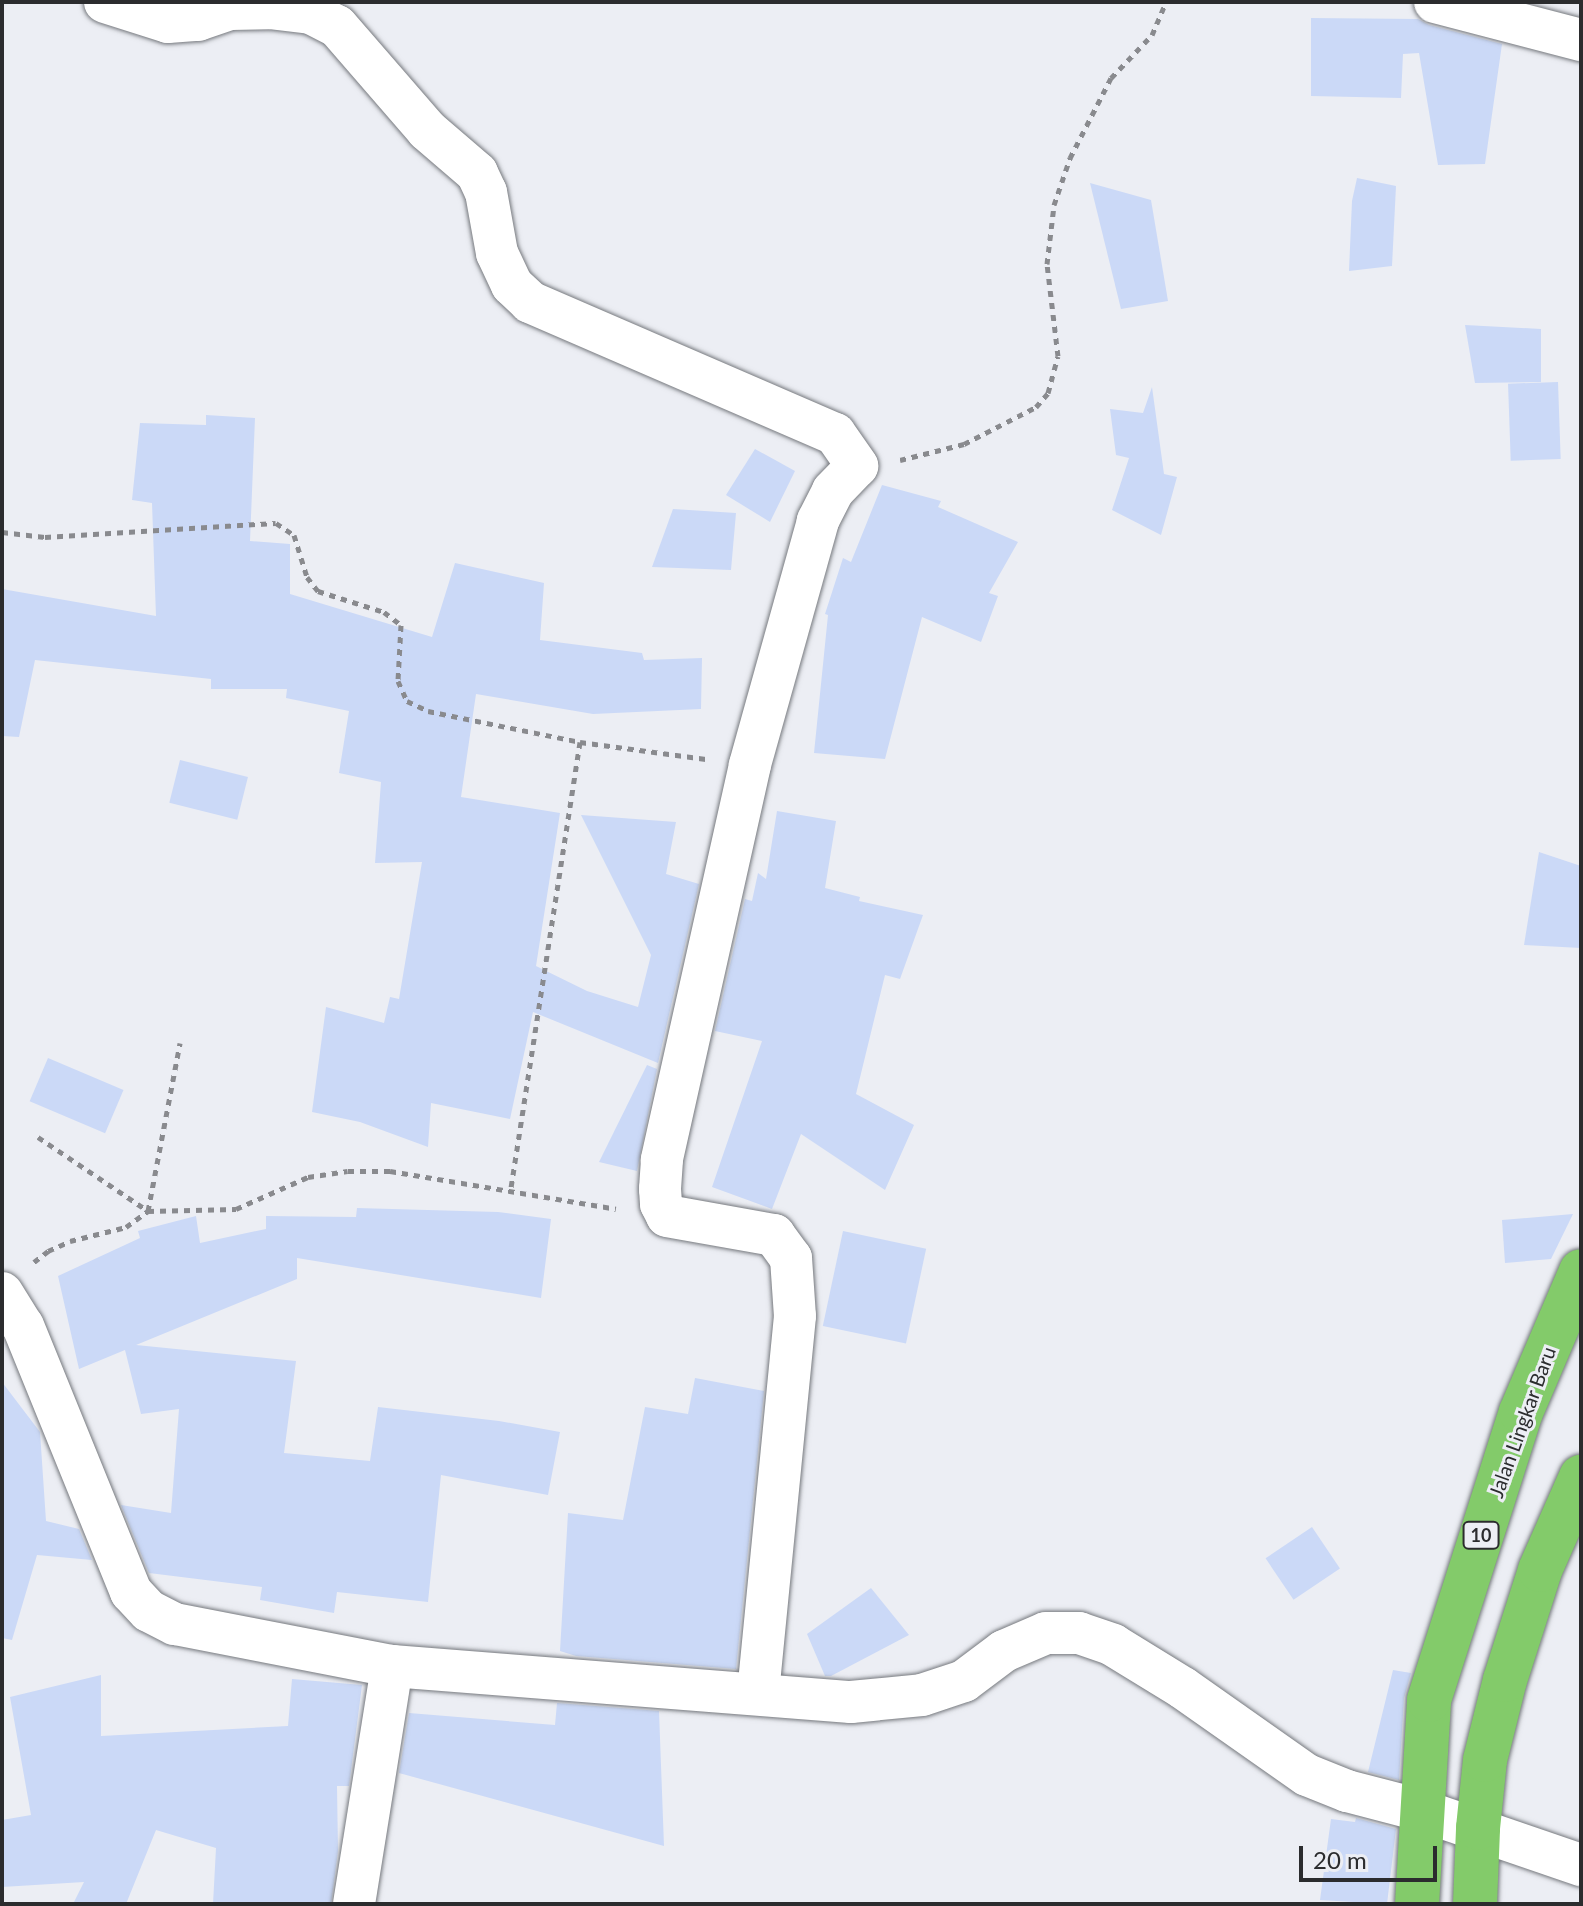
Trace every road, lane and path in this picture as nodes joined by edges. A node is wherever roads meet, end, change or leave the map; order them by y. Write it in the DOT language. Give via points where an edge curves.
graph roads {
  1 [pos="105,2"];
  2 [pos="1166,2"];
  3 [pos="1435,2"];
  4 [pos="1581,40"];
  5 [pos="857,466"];
  6 [pos="2,532"];
  7 [pos="580,742"];
  8 [pos="750,765"];
  9 [pos="180,1043"];
  10 [pos="38,1137"];
  11 [pos="510,1193"];
  12 [pos="148,1211"];
  13 [pos="667,1216"];
  14 [pos="1581,1271"];
  15 [pos="13,1281"];
  16 [pos="1581,1477"];
  17 [pos="392,1666"];
  18 [pos="758,1693"];
  19 [pos="1420,1810"];
  20 [pos="1478,1828"];
  21 [pos="1581,1865"];
  22 [pos="354,1904"];
  23 [pos="1417,1904"];
  24 [pos="1475,1904"];
  1 -- 5 [label="street" via="168,22 198,20 230,9 269,8 311,13 337,26 427,130 477,173 486,192 497,253 512,285 530,302 835,434"];
  2 -- 5 [label="path" via="1152,35 1111,78 1070,158 1054,205 1047,264 1058,356 1048,393 1036,407 964,444"];
  3 -- 4 [label="street"];
  5 -- 8 [label="street" via="833,491 818,521"];
  6 -- 7 [label="path" via="45,537 276,523 294,535 307,577 318,591 384,612 401,625 398,681 407,701 428,711"];
  7 -- 8 [label="path"];
  7 -- 11 [label="path"];
  8 -- 13 [label="street" via="662,1160 661,1204"];
  9 -- 12 [label="path"];
  10 -- 12 [label="path"];
  11 -- 12 [label="path" via="390,1171 348,1171 308,1177 236,1209"];
  11 -- 13 [label="path"];
  12 -- 15 [label="path" via="126,1227 48,1251"];
  13 -- 18 [label="street" via="774,1235 791,1258 795,1316"];
  14 -- 19 [label="highway, Jalan Lingkar Baru / 10" via="1521,1412 1429,1700"];
  15 -- 17 [label="street" via="23,1326 140,1604 175,1624"];
  16 -- 20 [label="highway" via="1540,1570 1505,1680 1485,1760"];
  17 -- 18 [label="street"];
  17 -- 22 [label="street"];
  18 -- 19 [label="street" via="851,1702 922,1695 964,1681 1004,1651 1046,1633 1079,1633 1113,1645 1183,1688 1307,1775"];
  19 -- 20 [label="street"];
  19 -- 23 [label="highway, Jalan Lingkar Baru / 10"];
  20 -- 21 [label="street"];
  20 -- 24 [label="highway"];
}
